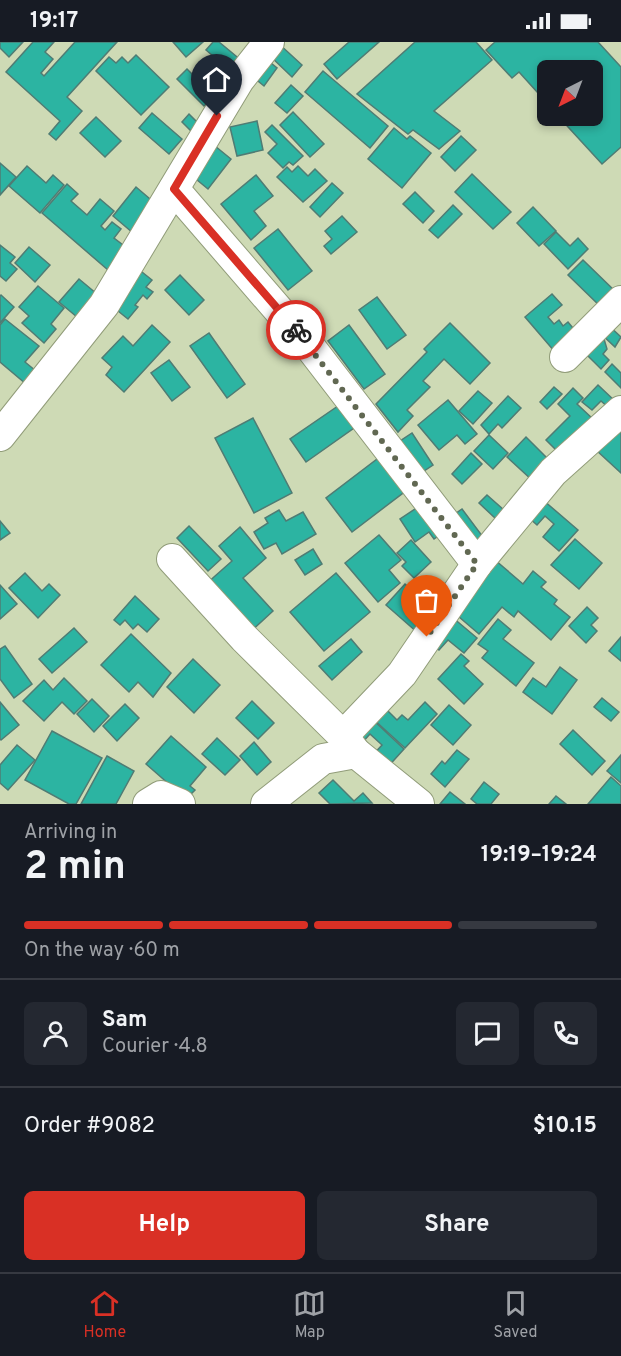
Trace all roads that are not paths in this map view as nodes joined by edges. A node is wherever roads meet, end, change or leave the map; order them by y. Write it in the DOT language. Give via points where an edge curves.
graph roads {
  1 [pos="269,42"];
  2 [pos="174,189"];
  3 [pos="621,301"];
  4 [pos="565,357"];
  5 [pos="621,411"];
  6 [pos="0,436"];
  7 [pos="172,558"];
  8 [pos="477,564"];
  9 [pos="350,745"];
  10 [pos="148,804"];
  11 [pos="180,804"];
  12 [pos="266,804"];
  13 [pos="418,804"];
  1 -- 2 [label="street" via="239,80"];
  2 -- 6 [label="street" via="104,305"];
  2 -- 8 [label="street" via="307,343"];
  3 -- 4 [label="street"];
  5 -- 8 [label="street" via="553,471"];
  7 -- 9 [label="street" via="244,638"];
  8 -- 9 [label="street"];
  9 -- 12 [label="street" via="323,759"];
  9 -- 13 [label="street"];
  10 -- 11 [label="street" via="161,796"];
}
